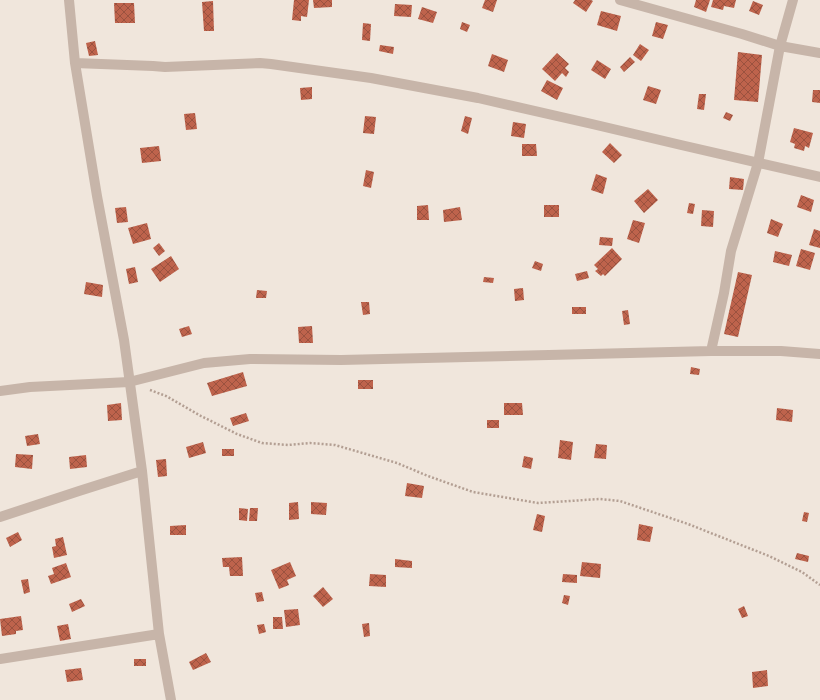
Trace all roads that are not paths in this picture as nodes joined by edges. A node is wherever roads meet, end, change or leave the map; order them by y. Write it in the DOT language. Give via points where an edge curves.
graph roads {
  1 [pos="69,0"];
  2 [pos="620,0"];
  3 [pos="792,0"];
  4 [pos="780,46"];
  5 [pos="820,53"];
  6 [pos="75,63"];
  7 [pos="758,163"];
  8 [pos="820,177"];
  9 [pos="711,351"];
  10 [pos="820,354"];
  11 [pos="129,382"];
  12 [pos="0,391"];
  13 [pos="142,471"];
  14 [pos="0,517"];
  15 [pos="159,634"];
  16 [pos="0,659"];
  17 [pos="171,700"];
  1 -- 6 [label="street"];
  2 -- 4 [label="street"];
  3 -- 4 [label="street"];
  4 -- 5 [label="street"];
  4 -- 7 [label="street"];
  6 -- 7 [label="street" via="165,67 260,63 290,66 478,98"];
  6 -- 11 [label="street" via="124,340"];
  7 -- 8 [label="street"];
  7 -- 9 [label="street" via="731,252"];
  9 -- 10 [label="street"];
  9 -- 11 [label="street" via="341,360 250,359 204,363"];
  11 -- 12 [label="street"];
  11 -- 13 [label="street"];
  13 -- 14 [label="street"];
  13 -- 15 [label="street"];
  15 -- 16 [label="street"];
  15 -- 17 [label="street"];
}
